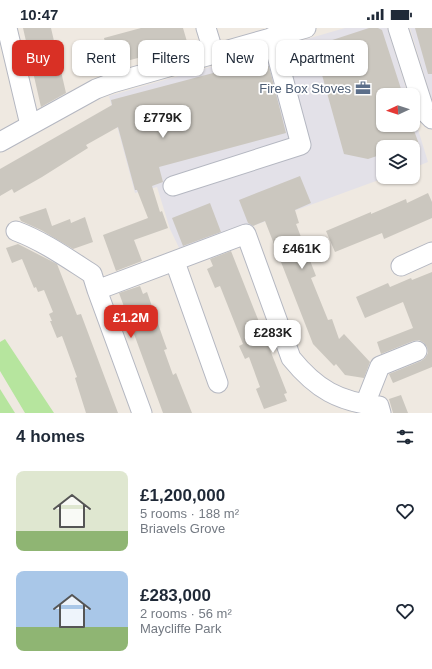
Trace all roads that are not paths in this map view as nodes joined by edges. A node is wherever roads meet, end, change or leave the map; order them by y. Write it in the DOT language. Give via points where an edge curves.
graph roads {
  1 [pos="7,28"];
  2 [pos="206,28"];
  3 [pos="306,28"];
  4 [pos="398,28"];
  5 [pos="272,38"];
  6 [pos="265,40"];
  7 [pos="212,48"];
  8 [pos="212,55"];
  9 [pos="432,119"];
  10 [pos="30,125"];
  11 [pos="0,142"];
  12 [pos="173,186"];
  13 [pos="16,231"];
  14 [pos="432,252"];
  15 [pos="175,262"];
  16 [pos="400,266"];
  17 [pos="94,282"];
  18 [pos="417,351"];
  19 [pos="218,383"];
  20 [pos="373,409"];
  21 [pos="142,413"];
  1 -- 10 [label="street"];
  2 -- 7 [label="street"];
  3 -- 5 [label="street"];
  4 -- 9 [label="street" via="425,112"];
  5 -- 6 [label="street"];
  5 -- 12 [label="street" via="301,145"];
  8 -- 10 [label="street" via="96,89"];
  10 -- 11 [label="street"];
  13 -- 17 [label="street" via="52,249"];
  14 -- 16 [label="street"];
  15 -- 17 [label="street"];
  15 -- 19 [label="street"];
  15 -- 20 [label="street" via="246,234 291,358 319,386"];
  17 -- 21 [label="street"];
  18 -- 20 [label="street" via="380,366"];
}
